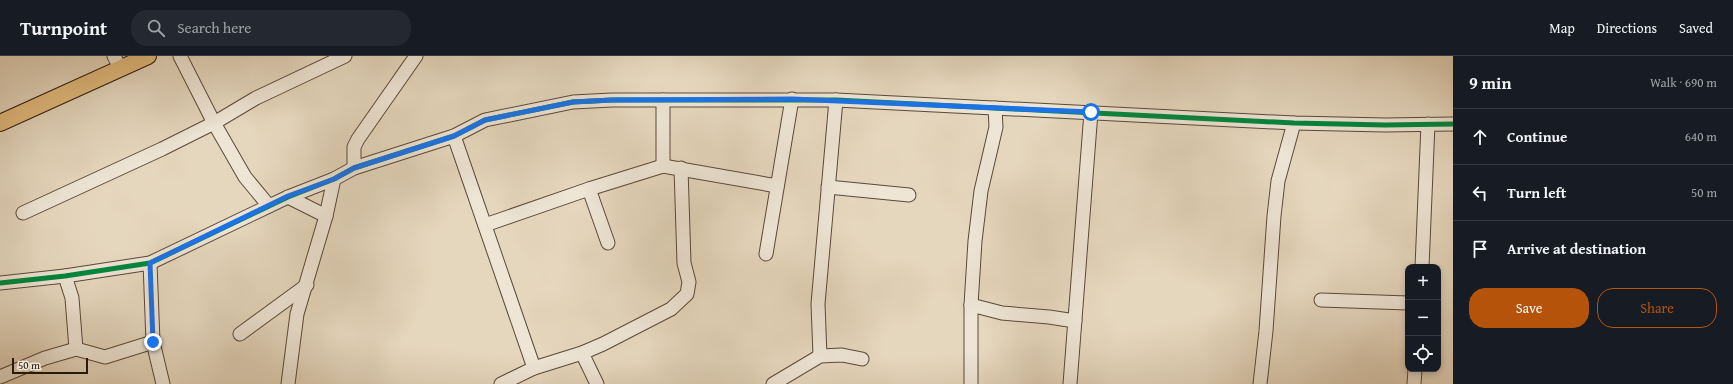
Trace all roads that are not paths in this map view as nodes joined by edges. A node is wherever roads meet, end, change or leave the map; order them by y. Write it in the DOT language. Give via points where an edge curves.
graph roads {
  1 [pos="148,56"];
  2 [pos="180,56"];
  3 [pos="345,56"];
  4 [pos="411,58"];
  5 [pos="117,62"];
  6 [pos="792,99"];
  7 [pos="663,100"];
  8 [pos="836,100"];
  9 [pos="995,108"];
  10 [pos="1091,112"];
  11 [pos="0,123"];
  12 [pos="214,123"];
  13 [pos="1294,123"];
  14 [pos="1428,124"];
  15 [pos="1453,124"];
  16 [pos="454,136"];
  17 [pos="663,166"];
  18 [pos="354,168"];
  19 [pos="681,168"];
  20 [pos="334,179"];
  21 [pos="777,186"];
  22 [pos="828,187"];
  23 [pos="589,189"];
  24 [pos="909,194"];
  25 [pos="288,196"];
  26 [pos="269,206"];
  27 [pos="23,213"];
  28 [pos="326,216"];
  29 [pos="485,226"];
  30 [pos="608,243"];
  31 [pos="766,254"];
  32 [pos="150,263"];
  33 [pos="1422,264"];
  34 [pos="65,276"];
  35 [pos="0,283"];
  36 [pos="307,285"];
  37 [pos="1321,300"];
  38 [pos="1405,303"];
  39 [pos="971,305"];
  40 [pos="1076,321"];
  41 [pos="240,334"];
  42 [pos="153,342"];
  43 [pos="76,349"];
  44 [pos="582,353"];
  45 [pos="820,356"];
  46 [pos="862,359"];
  47 [pos="534,368"];
  48 [pos="1415,372"];
  49 [pos="0,377"];
  50 [pos="163,384"];
  51 [pos="288,384"];
  52 [pos="500,384"];
  53 [pos="597,384"];
  54 [pos="773,384"];
  55 [pos="971,384"];
  56 [pos="1070,384"];
  57 [pos="1260,384"];
  58 [pos="1414,384"];
  1 -- 5 [label="main road"];
  2 -- 12 [label="street"];
  3 -- 12 [label="street" via="256,98"];
  4 -- 18 [label="street" via="358,139 354,147"];
  5 -- 11 [label="main road"];
  6 -- 7 [label="street"];
  6 -- 8 [label="street"];
  6 -- 21 [label="street"];
  7 -- 16 [label="street" via="573,102 485,120"];
  7 -- 17 [label="street"];
  8 -- 9 [label="street"];
  8 -- 22 [label="street"];
  9 -- 10 [label="street"];
  9 -- 39 [label="street" via="996,126 978,212"];
  10 -- 13 [label="street"];
  10 -- 40 [label="street"];
  12 -- 26 [label="street" via="244,178"];
  12 -- 27 [label="street"];
  13 -- 14 [label="street"];
  13 -- 57 [label="street" via="1278,181"];
  14 -- 15 [label="street"];
  14 -- 33 [label="street"];
  16 -- 18 [label="street"];
  16 -- 29 [label="street"];
  17 -- 19 [label="street"];
  17 -- 23 [label="street"];
  18 -- 20 [label="street"];
  19 -- 21 [label="street"];
  19 -- 44 [label="street" via="684,263 688,282 686,294 671,309"];
  20 -- 25 [label="street"];
  20 -- 28 [label="street"];
  21 -- 31 [label="street"];
  22 -- 24 [label="street"];
  22 -- 45 [label="street" via="818,304"];
  23 -- 29 [label="street"];
  23 -- 30 [label="street"];
  25 -- 26 [label="street"];
  25 -- 28 [label="street"];
  26 -- 32 [label="street"];
  28 -- 36 [label="street"];
  29 -- 47 [label="street"];
  32 -- 34 [label="street"];
  32 -- 42 [label="street"];
  34 -- 35 [label="street"];
  34 -- 43 [label="street" via="72,298"];
  36 -- 41 [label="street"];
  36 -- 51 [label="street" via="296,320"];
  37 -- 38 [label="street"];
  39 -- 40 [label="street" via="1002,313"];
  39 -- 55 [label="street"];
  40 -- 56 [label="street"];
  42 -- 43 [label="street" via="105,357"];
  42 -- 50 [label="street"];
  43 -- 49 [label="street" via="45,358"];
  44 -- 47 [label="street"];
  44 -- 53 [label="street"];
  45 -- 46 [label="street" via="842,355"];
  45 -- 54 [label="street"];
  47 -- 52 [label="street"];
  48 -- 58 [label="street"];
}
